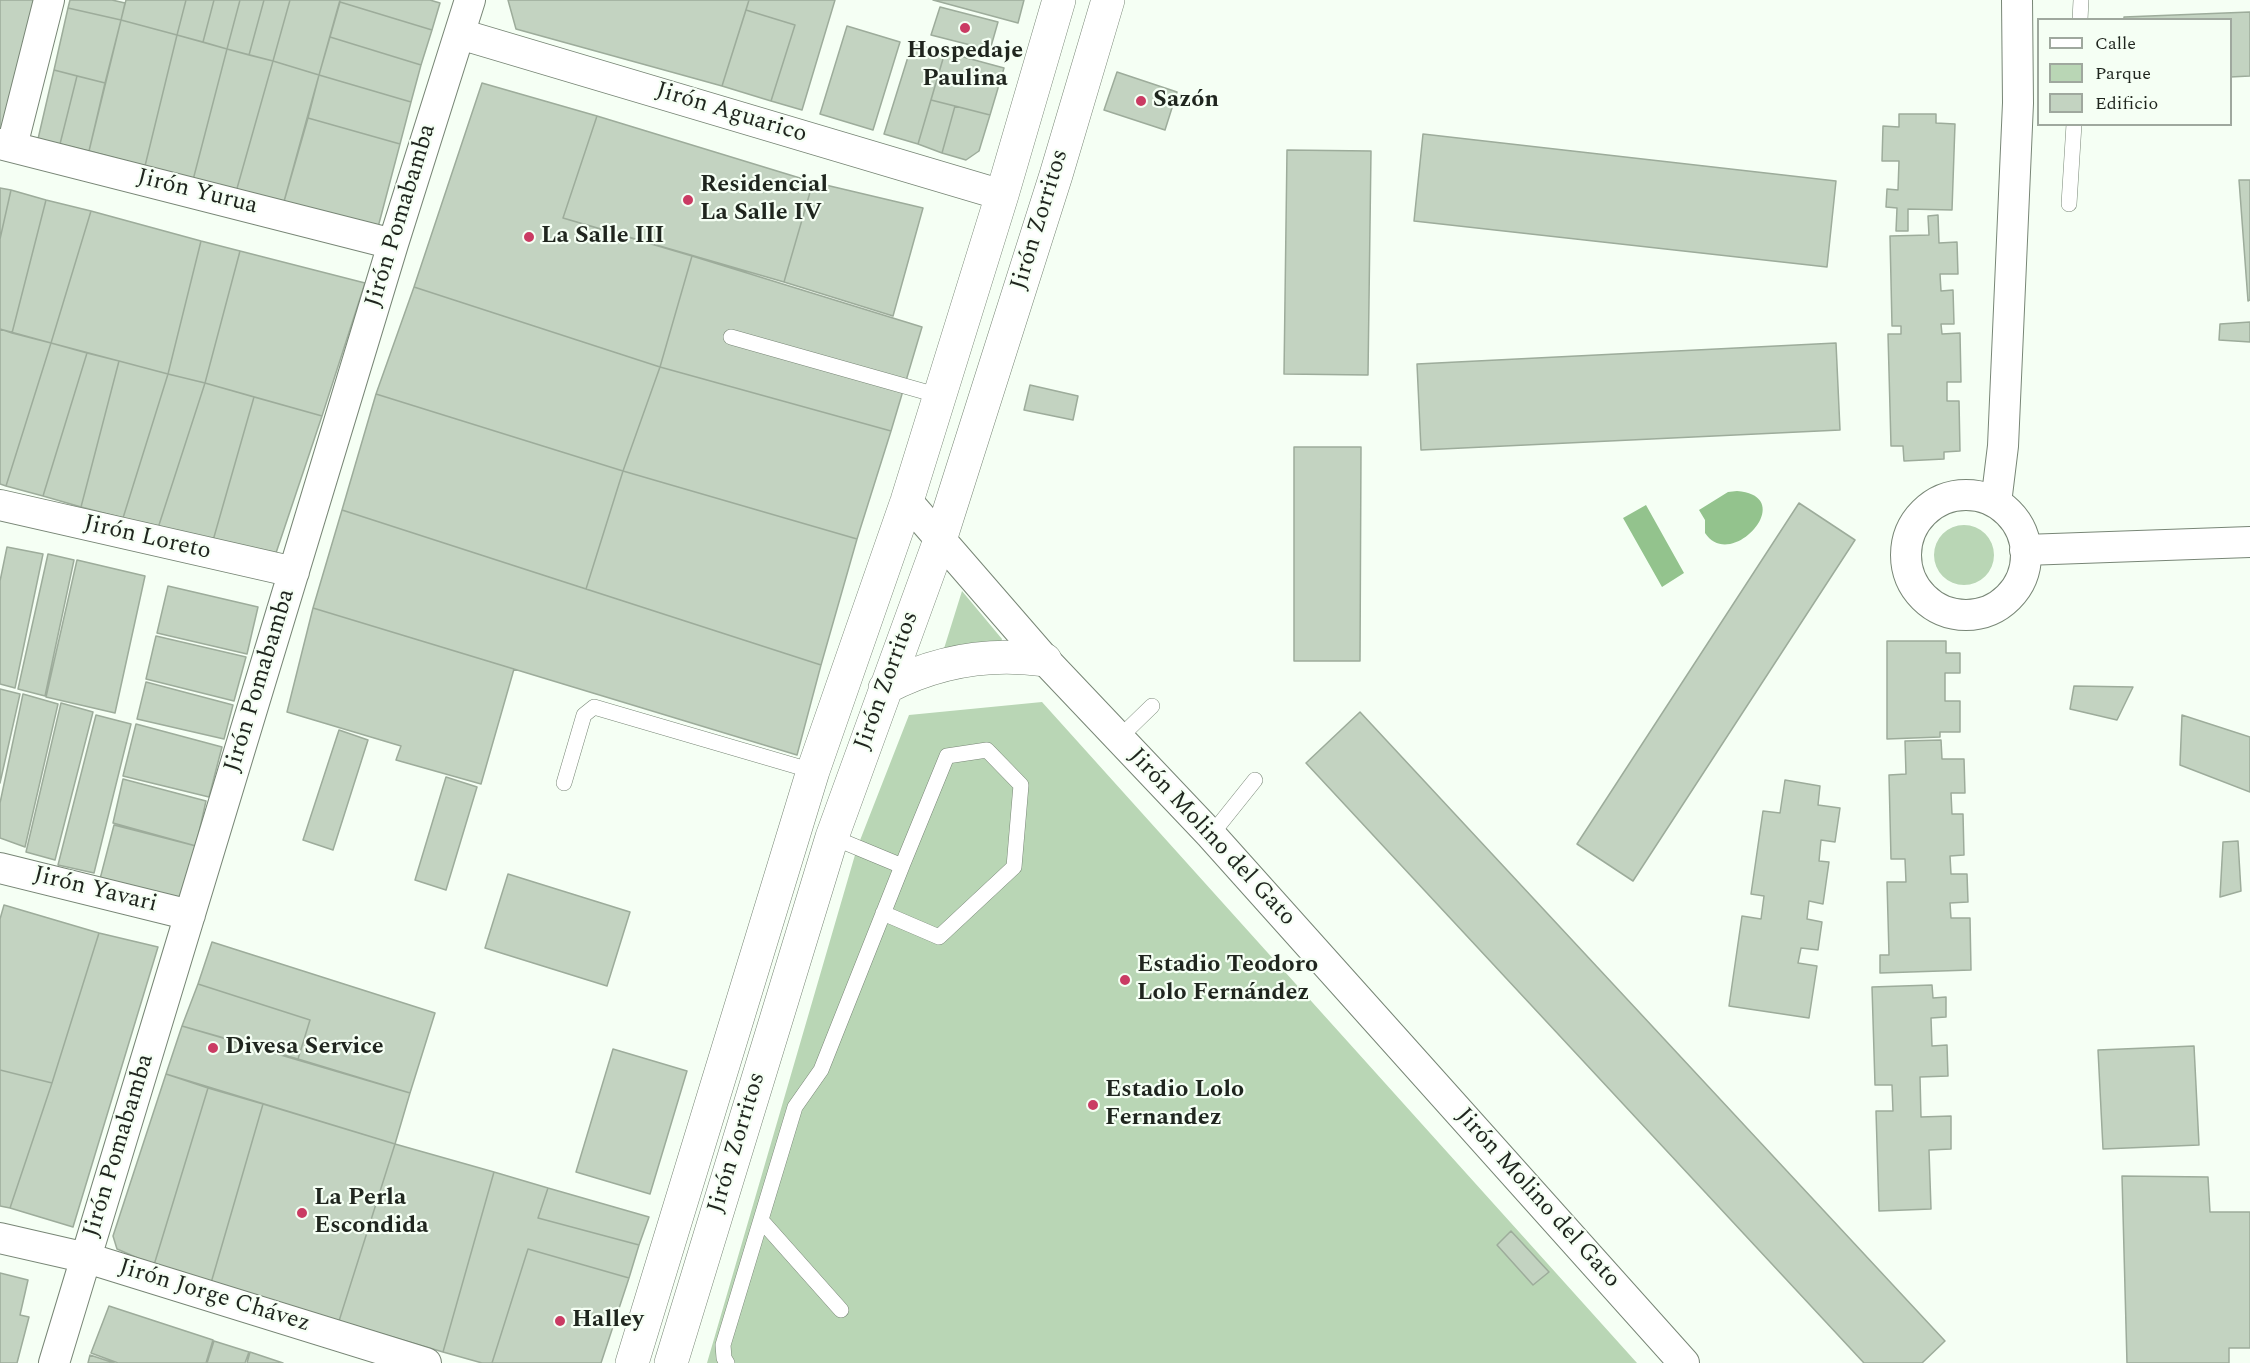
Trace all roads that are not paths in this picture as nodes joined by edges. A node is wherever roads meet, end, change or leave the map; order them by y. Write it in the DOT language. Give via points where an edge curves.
graph roads {
  1 [pos="49,0"];
  2 [pos="470,0"];
  3 [pos="1059,0"];
  4 [pos="1108,0"];
  5 [pos="2017,0"];
  6 [pos="2081,0"];
  7 [pos="2080,18"];
  8 [pos="460,34"];
  9 [pos="2074,126"];
  10 [pos="6,145"];
  11 [pos="1002,195"];
  12 [pos="2069,204"];
  13 [pos="393,244"];
  14 [pos="731,337"];
  15 [pos="940,396"];
  16 [pos="907,501"];
  17 [pos="1996,503"];
  18 [pos="0,505"];
  19 [pos="940,540"];
  20 [pos="2250,542"];
  21 [pos="2025,550"];
  22 [pos="294,572"];
  23 [pos="1045,660"];
  24 [pos="885,688"];
  25 [pos="1152,706"];
  26 [pos="1119,738"];
  27 [pos="813,771"];
  28 [pos="1255,780"];
  29 [pos="564,783"];
  30 [pos="1211,835"];
  31 [pos="832,837"];
  32 [pos="902,866"];
  33 [pos="0,868"];
  34 [pos="884,913"];
  35 [pos="190,915"];
  36 [pos="761,1220"];
  37 [pos="0,1238"];
  38 [pos="87,1258"];
  39 [pos="841,1310"];
  40 [pos="54,1363"];
  41 [pos="426,1363"];
  42 [pos="632,1363"];
  43 [pos="671,1363"];
  44 [pos="727,1363"];
  45 [pos="1684,1363"];
  1 -- 10 [label="street"];
  2 -- 8 [label="street, Jirón Pomabamba"];
  3 -- 11 [label="main road, Jirón Zorritos"];
  4 -- 19 [label="main road, Jirón Zorritos"];
  5 -- 17 [label="street" via="2018,104 2003,446"];
  6 -- 7 [label="lane"];
  8 -- 11 [label="street, Jirón Aguarico"];
  8 -- 13 [label="street, Jirón Pomabamba"];
  9 -- 12 [label="lane"];
  10 -- 13 [label="street, Jirón Yurua"];
  11 -- 15 [label="main road, Jirón Zorritos"];
  13 -- 22 [label="street, Jirón Pomabamba"];
  14 -- 15 [label="lane"];
  15 -- 16 [label="main road, Jirón Zorritos"];
  16 -- 19 [label="street, Jirón Molino del Gato"];
  16 -- 27 [label="main road, Jirón Zorritos"];
  17 -- 21 [label="street" via="2011,515 2022,532"];
  17 -- 21 [label="street" via="1958,495 1939,501 1923,513 1906,549 1915,587 1946,612 1965,616 1985,613 2016,589 2024,571"];
  18 -- 22 [label="street, Jirón Loreto"];
  19 -- 23 [label="street, Jirón Molino del Gato"];
  19 -- 24 [label="main road, Jirón Zorritos"];
  20 -- 21 [label="street"];
  22 -- 35 [label="street, Jirón Pomabamba"];
  23 -- 24 [label="main road" via="1007,656 968,659 931,667"];
  23 -- 26 [label="street, Jirón Molino del Gato"];
  24 -- 31 [label="main road, Jirón Zorritos"];
  25 -- 26 [label="lane"];
  26 -- 30 [label="street, Jirón Molino del Gato"];
  27 -- 29 [label="lane" via="594,707 584,715"];
  27 -- 42 [label="main road, Jirón Zorritos"];
  28 -- 30 [label="lane"];
  30 -- 45 [label="street, Jirón Molino del Gato"];
  31 -- 32 [label="lane"];
  31 -- 43 [label="main road, Jirón Zorritos"];
  32 -- 34 [label="lane"];
  32 -- 34 [label="lane" via="947,756 987,750 1021,785 1014,867 939,937"];
  33 -- 35 [label="street, Jirón Yavari"];
  34 -- 36 [label="lane" via="821,1070 795,1107"];
  35 -- 38 [label="street, Jirón Pomabamba"];
  36 -- 39 [label="lane"];
  36 -- 44 [label="lane" via="723,1345"];
  37 -- 38 [label="street, Jirón Jorge Chávez"];
  38 -- 40 [label="street, Jirón Pomabamba"];
  38 -- 41 [label="street, Jirón Jorge Chávez"];
}
